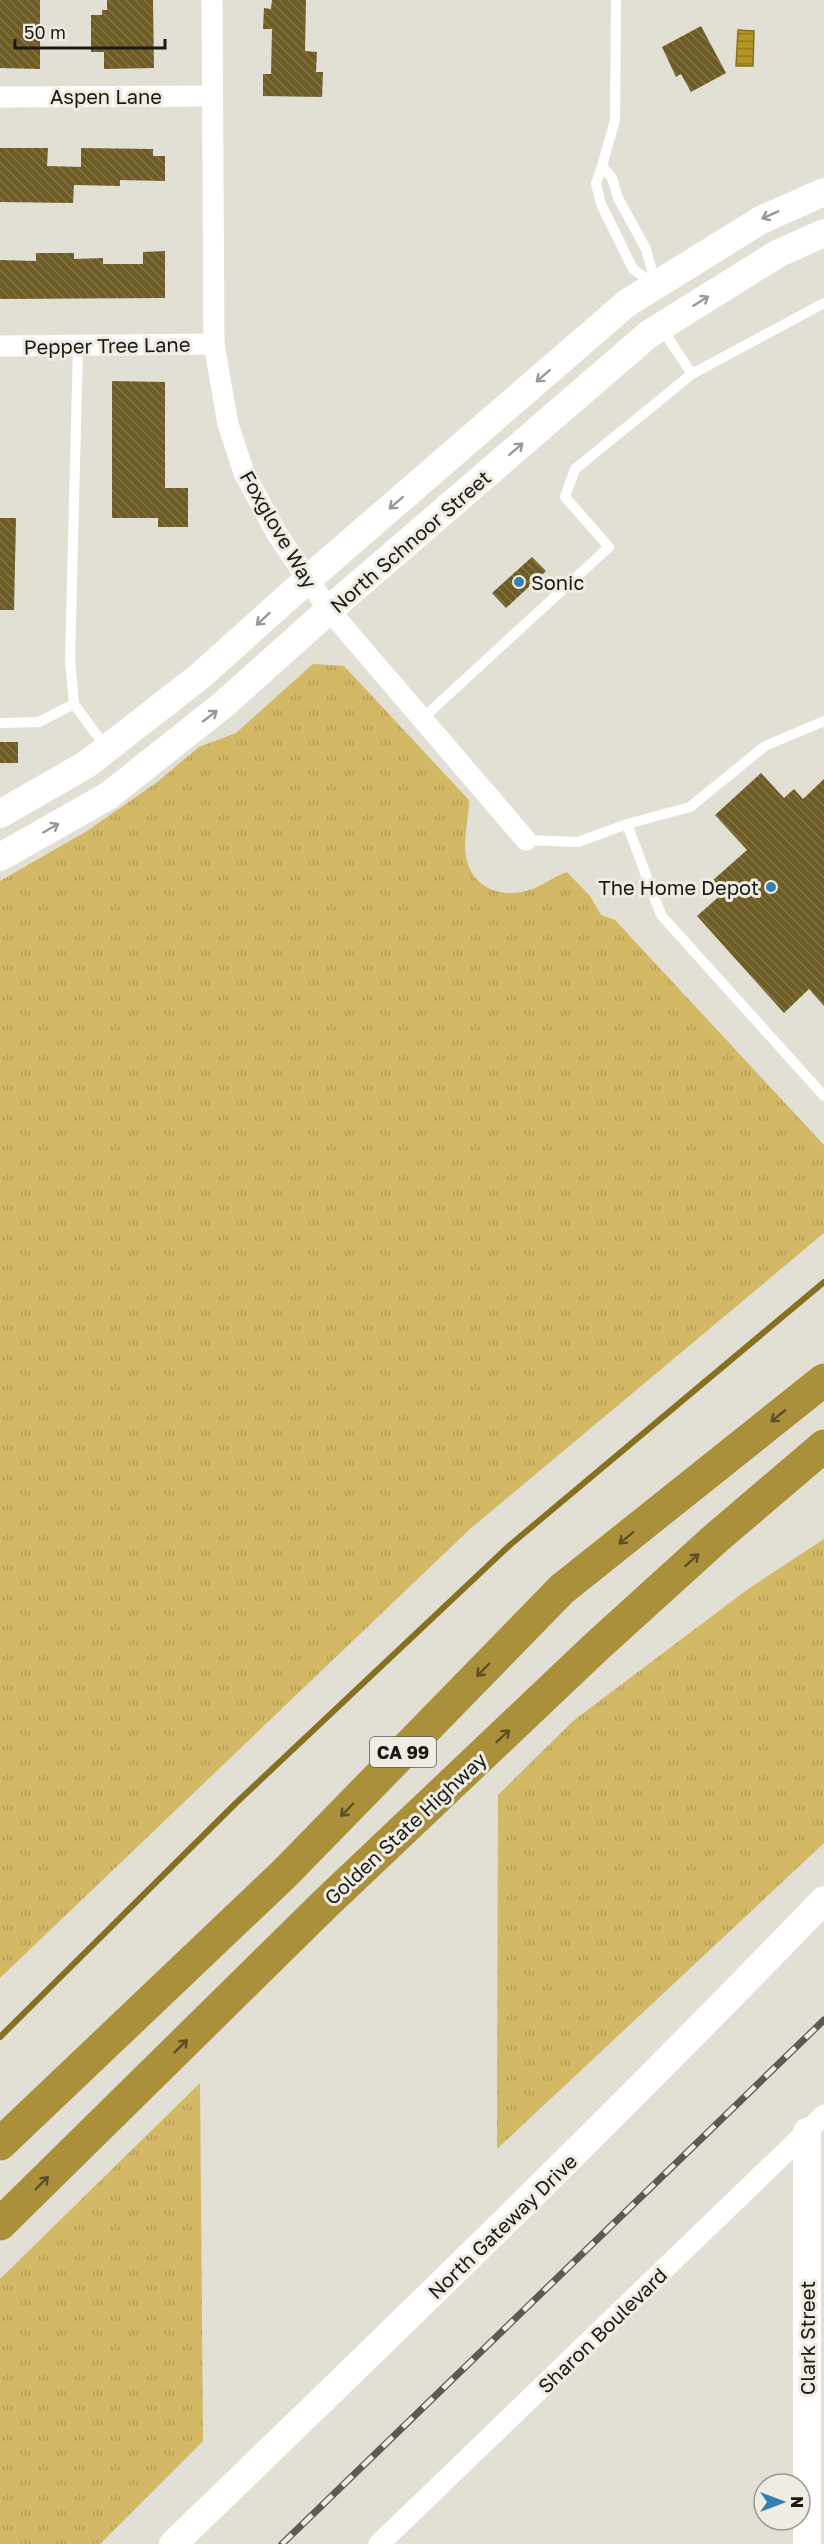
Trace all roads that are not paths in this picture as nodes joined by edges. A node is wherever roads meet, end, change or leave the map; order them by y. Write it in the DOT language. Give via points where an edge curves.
graph roads {
  1 [pos="212,0"];
  2 [pos="616,0"];
  3 [pos="0,96"];
  4 [pos="212,96"];
  5 [pos="602,166"];
  6 [pos="824,192"];
  7 [pos="824,233"];
  8 [pos="656,286"];
  9 [pos="824,303"];
  10 [pos="660,327"];
  11 [pos="214,344"];
  12 [pos="0,346"];
  13 [pos="78,347"];
  14 [pos="692,374"];
  15 [pos="575,398"];
  16 [pos="307,580"];
  17 [pos="329,610"];
  18 [pos="74,704"];
  19 [pos="422,719"];
  20 [pos="824,721"];
  21 [pos="0,723"];
  22 [pos="107,749"];
  23 [pos="0,814"];
  24 [pos="627,824"];
  25 [pos="526,840"];
  26 [pos="0,857"];
  27 [pos="824,1096"];
  28 [pos="824,1380"];
  29 [pos="824,1446"];
  30 [pos="824,1467"];
  31 [pos="715,1539"];
  32 [pos="824,1900"];
  33 [pos="816,2123"];
  34 [pos="0,2144"];
  35 [pos="0,2224"];
  36 [pos="173,2544"];
  37 [pos="379,2544"];
  38 [pos="807,2544"];
  1 -- 4 [label="street, Foxglove Way"];
  2 -- 5 [label="lane" via="615,120"];
  3 -- 4 [label="street, Aspen Lane"];
  4 -- 11 [label="street, Foxglove Way"];
  5 -- 8 [label="lane" via="612,178 618,198 646,249"];
  5 -- 8 [label="lane" via="596,184 601,204 633,269"];
  6 -- 8 [label="street, North Schnoor Street, one-way" via="761,220"];
  10 -- 7 [label="street, North Schnoor Street, one-way" via="779,253"];
  8 -- 15 [label="street" via="643,312 582,361"];
  8 -- 16 [label="street, North Schnoor Street, one-way" via="627,303"];
  9 -- 14 [label="lane"];
  10 -- 14 [label="lane"];
  10 -- 15 [label="street, North Schnoor Street"];
  11 -- 13 [label="street, Pepper Tree Lane"];
  11 -- 16 [label="street, Foxglove Way" via="228,424 243,473"];
  12 -- 13 [label="street, Pepper Tree Lane"];
  13 -- 18 [label="lane" via="70,660"];
  14 -- 19 [label="lane" via="575,469 565,497 609,548"];
  17 -- 15 [label="street, North Schnoor Street, one-way"];
  16 -- 17 [label="street, Foxglove Way"];
  16 -- 22 [label="street, North Schnoor Street, one-way" via="200,676"];
  17 -- 19 [label="street, Foxglove Way"];
  26 -- 17 [label="street, North Schnoor Street, one-way" via="108,796 224,704"];
  18 -- 21 [label="lane" via="39,722"];
  18 -- 22 [label="lane"];
  19 -- 25 [label="street, Foxglove Way"];
  20 -- 24 [label="lane" via="765,746 690,807"];
  22 -- 23 [label="street, North Schnoor Street"];
  24 -- 25 [label="lane" via="578,842"];
  24 -- 27 [label="lane" via="662,915"];
  28 -- 34 [label="highway, CA 99, one-way" via="562,1589 285,1873"];
  29 -- 31 [label="highway, Golden State Highway / CA 99"];
  30 -- 31 [label="highway"];
  35 -- 31 [label="highway, Golden State Highway / CA 99, one-way" via="334,1896"];
  32 -- 36 [label="street, North Gateway Drive" via="489,2240"];
  33 -- 37 [label="street, Sharon Boulevard"];
  33 -- 38 [label="street, Clark Street"];
}
